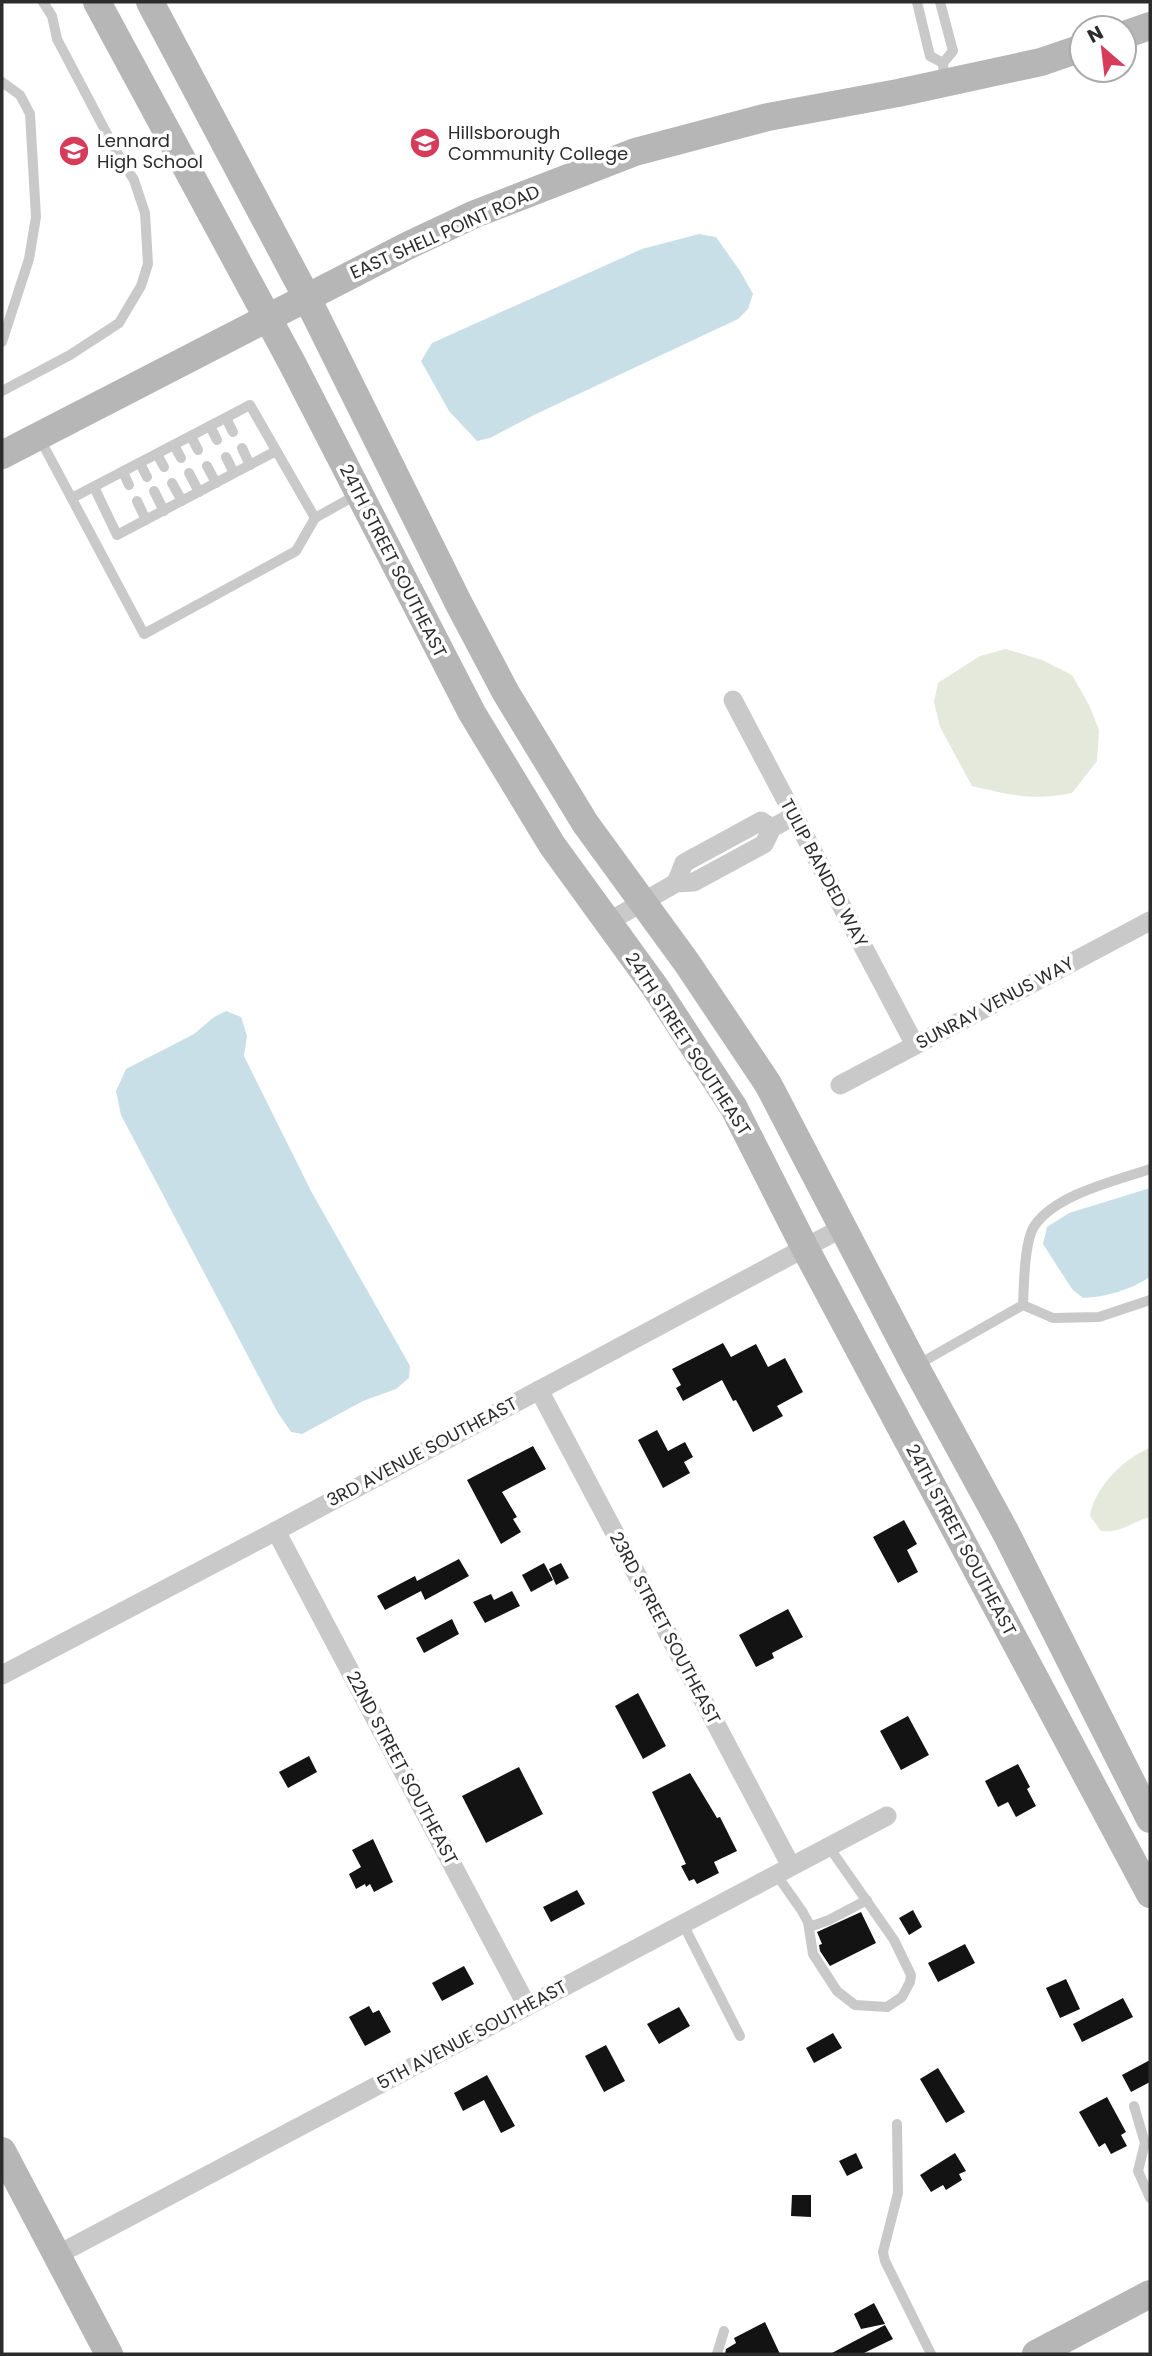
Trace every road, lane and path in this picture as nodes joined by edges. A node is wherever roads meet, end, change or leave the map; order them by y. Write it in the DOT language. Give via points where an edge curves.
graph roads {
  1 [pos="43,2"];
  2 [pos="97,2"];
  3 [pos="150,2"];
  4 [pos="917,2"];
  5 [pos="940,2"];
  6 [pos="1068,53"];
  7 [pos="944,73"];
  8 [pos="2,82"];
  9 [pos="306,296"];
  10 [pos="267,316"];
  11 [pos="2,342"];
  12 [pos="2,391"];
  13 [pos="226,418"];
  14 [pos="210,426"];
  15 [pos="233,432"];
  16 [pos="38,436"];
  17 [pos="191,436"];
  18 [pos="216,440"];
  19 [pos="174,445"];
  20 [pos="242,448"];
  21 [pos="198,450"];
  22 [pos="276,452"];
  23 [pos="157,454"];
  24 [pos="2,455"];
  25 [pos="226,457"];
  26 [pos="181,458"];
  27 [pos="140,463"];
  28 [pos="250,465"];
  29 [pos="207,466"];
  30 [pos="164,467"];
  31 [pos="123,472"];
  32 [pos="189,473"];
  33 [pos="234,473"];
  34 [pos="147,477"];
  35 [pos="172,483"];
  36 [pos="216,483"];
  37 [pos="129,485"];
  38 [pos="94,487"];
  39 [pos="154,491"];
  40 [pos="199,492"];
  41 [pos="359,494"];
  42 [pos="72,498"];
  43 [pos="136,500"];
  44 [pos="182,501"];
  45 [pos="164,511"];
  46 [pos="315,518"];
  47 [pos="146,520"];
  48 [pos="733,700"];
  49 [pos="794,816"];
  50 [pos="643,902"];
  51 [pos="1150,920"];
  52 [pos="608,922"];
  53 [pos="915,1045"];
  54 [pos="840,1085"];
  55 [pos="1150,1169"];
  56 [pos="842,1228"];
  57 [pos="805,1248"];
  58 [pos="1150,1300"];
  59 [pos="1023,1305"];
  60 [pos="915,1366"];
  61 [pos="539,1390"];
  62 [pos="276,1531"];
  63 [pos="2,1675"];
  64 [pos="887,1815"];
  65 [pos="1150,1819"];
  66 [pos="829,1846"];
  67 [pos="784,1870"];
  68 [pos="1150,1894"];
  69 [pos="867,1900"];
  70 [pos="683,1924"];
  71 [pos="809,1927"];
  72 [pos="527,2006"];
  73 [pos="740,2036"];
  74 [pos="1134,2106"];
  75 [pos="897,2124"];
  76 [pos="2,2151"];
  77 [pos="1150,2198"];
  78 [pos="57,2255"];
  79 [pos="1150,2294"];
  80 [pos="724,2332"];
  81 [pos="109,2354"];
  82 [pos="717,2354"];
  83 [pos="931,2354"];
  84 [pos="1036,2354"];
  1 -- 12 [label="lane" via="57,39 134,180 145,213 148,264 141,286 118,323"];
  2 -- 10 [label="street, 24TH STREET SOUTHEAST"];
  3 -- 9 [label="street"];
  4 -- 7 [label="lane" via="930,56"];
  5 -- 7 [label="lane" via="953,51"];
  6 -- 7 [label="street, EAST SHELL POINT ROAD" via="1041,62"];
  7 -- 9 [label="street, EAST SHELL POINT ROAD" via="635,152 475,214"];
  8 -- 11 [label="lane" via="20,95 30,114 36,217 29,259"];
  9 -- 10 [label="street, EAST SHELL POINT ROAD"];
  9 -- 50 [label="street" via="506,693 585,823"];
  10 -- 16 [label="street, EAST SHELL POINT ROAD"];
  10 -- 41 [label="street, 24TH STREET SOUTHEAST"];
  13 -- 14 [label="lane"];
  13 -- 15 [label="lane"];
  13 -- 22 [label="lane" via="250,405"];
  14 -- 17 [label="lane"];
  14 -- 18 [label="lane"];
  16 -- 24 [label="street, EAST SHELL POINT ROAD"];
  16 -- 42 [label="lane"];
  17 -- 19 [label="lane"];
  17 -- 21 [label="lane"];
  19 -- 23 [label="lane"];
  19 -- 26 [label="lane"];
  20 -- 28 [label="lane"];
  22 -- 28 [label="lane"];
  22 -- 46 [label="lane"];
  23 -- 27 [label="lane"];
  23 -- 30 [label="lane"];
  25 -- 33 [label="lane"];
  27 -- 31 [label="lane"];
  27 -- 34 [label="lane"];
  28 -- 33 [label="lane"];
  29 -- 36 [label="lane"];
  31 -- 37 [label="lane"];
  31 -- 38 [label="lane"];
  32 -- 40 [label="lane"];
  33 -- 36 [label="lane"];
  35 -- 44 [label="lane"];
  36 -- 40 [label="lane"];
  38 -- 42 [label="lane"];
  38 -- 47 [label="lane" via="117,535"];
  39 -- 45 [label="lane"];
  40 -- 44 [label="lane"];
  41 -- 46 [label="lane"];
  41 -- 52 [label="street, 24TH STREET SOUTHEAST" via="472,713 552,845"];
  42 -- 46 [label="lane" via="144,634 296,551"];
  43 -- 47 [label="lane"];
  44 -- 45 [label="lane"];
  45 -- 47 [label="lane"];
  48 -- 49 [label="street, TULIP BANDED WAY"];
  49 -- 50 [label="street" via="772,828 761,821 684,863 676,883"];
  49 -- 53 [label="street, TULIP BANDED WAY"];
  50 -- 52 [label="street"];
  50 -- 56 [label="street" via="768,1084"];
  51 -- 53 [label="street, SUNRAY VENUS WAY"];
  52 -- 57 [label="street, 24TH STREET SOUTHEAST" via="734,1108"];
  53 -- 54 [label="street, SUNRAY VENUS WAY"];
  55 -- 59 [label="lane" via="1053,1207 1033,1226"];
  56 -- 57 [label="street, 3RD AVENUE SOUTHEAST"];
  56 -- 60 [label="street"];
  57 -- 61 [label="street, 3RD AVENUE SOUTHEAST"];
  57 -- 68 [label="street, 24TH STREET SOUTHEAST"];
  58 -- 59 [label="lane" via="1099,1317 1053,1318"];
  59 -- 60 [label="lane"];
  60 -- 65 [label="street" via="1006,1533"];
  61 -- 62 [label="street, 3RD AVENUE SOUTHEAST"];
  61 -- 67 [label="street, 23RD STREET SOUTHEAST"];
  62 -- 63 [label="street, 3RD AVENUE SOUTHEAST"];
  62 -- 72 [label="street, 22ND STREET SOUTHEAST"];
  64 -- 66 [label="street, 5TH AVENUE SOUTHEAST"];
  66 -- 67 [label="street, 5TH AVENUE SOUTHEAST"];
  66 -- 69 [label="lane"];
  67 -- 70 [label="street, 5TH AVENUE SOUTHEAST"];
  67 -- 71 [label="lane"];
  69 -- 71 [label="lane"];
  69 -- 71 [label="lane" via="911,1975 902,1997 887,2007 855,2005 837,1991 813,1954"];
  70 -- 72 [label="street, 5TH AVENUE SOUTHEAST"];
  70 -- 73 [label="lane"];
  72 -- 78 [label="street, 5TH AVENUE SOUTHEAST"];
  74 -- 77 [label="lane" via="1145,2143 1138,2171"];
  75 -- 83 [label="lane" via="898,2193 883,2252"];
  76 -- 78 [label="street"];
  78 -- 81 [label="street"];
  79 -- 84 [label="street"];
  80 -- 82 [label="lane"];
}
